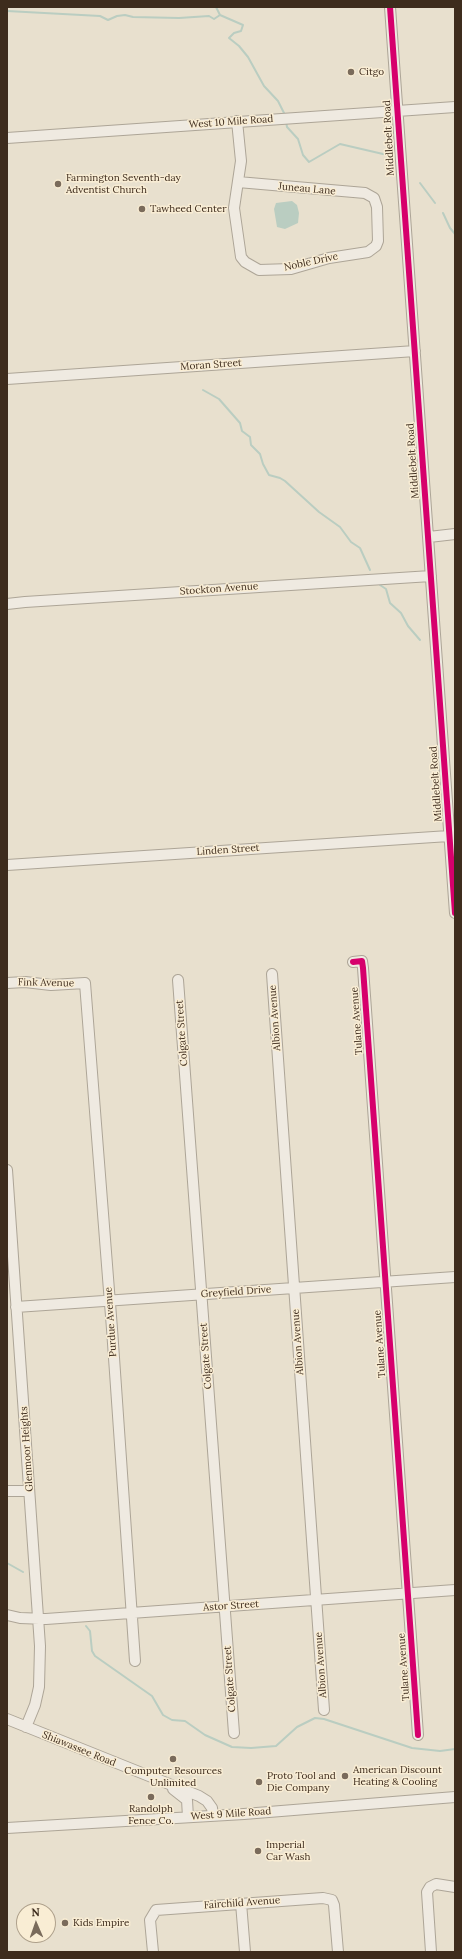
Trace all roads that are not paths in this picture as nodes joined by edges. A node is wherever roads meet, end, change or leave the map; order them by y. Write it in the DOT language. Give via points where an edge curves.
graph roads {
  1 [pos="390,7"];
  2 [pos="455,107"];
  3 [pos="398,110"];
  4 [pos="237,122"];
  5 [pos="7,138"];
  6 [pos="238,182"];
  7 [pos="374,198"];
  8 [pos="415,351"];
  9 [pos="7,379"];
  10 [pos="455,534"];
  11 [pos="429,537"];
  12 [pos="431,576"];
  13 [pos="7,604"];
  14 [pos="449,836"];
  15 [pos="7,865"];
  16 [pos="455,913"];
  17 [pos="353,962"];
  18 [pos="272,974"];
  19 [pos="178,980"];
  20 [pos="7,983"];
  21 [pos="86,983"];
  22 [pos="7,1170"];
  23 [pos="455,1277"];
  24 [pos="386,1281"];
  25 [pos="294,1288"];
  26 [pos="202,1295"];
  27 [pos="110,1301"];
  28 [pos="16,1307"];
  29 [pos="7,1491"];
  30 [pos="29,1491"];
  31 [pos="455,1590"];
  32 [pos="408,1593"];
  33 [pos="316,1599"];
  34 [pos="224,1606"];
  35 [pos="132,1613"];
  36 [pos="7,1615"];
  37 [pos="38,1619"];
  38 [pos="135,1661"];
  39 [pos="324,1710"];
  40 [pos="7,1719"];
  41 [pos="26,1727"];
  42 [pos="234,1733"];
  43 [pos="418,1735"];
  44 [pos="152,1778"];
  45 [pos="455,1797"];
  46 [pos="213,1816"];
  47 [pos="188,1817"];
  48 [pos="7,1828"];
  49 [pos="455,1887"];
  50 [pos="242,1903"];
  51 [pos="153,1952"];
  52 [pos="245,1952"];
  53 [pos="338,1952"];
  54 [pos="431,1952"];
  1 -- 3 [label="street, Middlebelt Road"];
  2 -- 3 [label="street, West 10 Mile Road"];
  3 -- 4 [label="street, West 10 Mile Road"];
  3 -- 8 [label="street, Middlebelt Road"];
  4 -- 5 [label="street, West 10 Mile Road"];
  4 -- 6 [label="street, Noble Drive" via="241,161"];
  6 -- 7 [label="street, Juneau Lane" via="365,194"];
  6 -- 7 [label="street, Noble Drive" via="234,208 241,257 250,267 259,270 291,269 329,258 362,254 372,250 378,241 377,207"];
  8 -- 9 [label="street, Moran Street"];
  8 -- 11 [label="street, Middlebelt Road"];
  10 -- 11 [label="street"];
  11 -- 12 [label="street, Middlebelt Road"];
  12 -- 13 [label="street, Stockton Avenue"];
  12 -- 14 [label="street, Middlebelt Road"];
  14 -- 15 [label="street, Linden Street"];
  14 -- 16 [label="street, Middlebelt Road"];
  17 -- 24 [label="street, Tulane Avenue" via="362,961"];
  18 -- 25 [label="street, Albion Avenue"];
  19 -- 26 [label="street, Colgate Street"];
  20 -- 21 [label="street, Fink Avenue"];
  21 -- 27 [label="street, Purdue Avenue"];
  22 -- 28 [label="street, Glenmoor Heights"];
  23 -- 24 [label="street, Greyfield Drive"];
  24 -- 25 [label="street, Greyfield Drive"];
  24 -- 32 [label="street, Tulane Avenue"];
  25 -- 26 [label="street, Greyfield Drive"];
  25 -- 33 [label="street, Albion Avenue"];
  26 -- 27 [label="street, Greyfield Drive"];
  26 -- 34 [label="street, Colgate Street"];
  27 -- 28 [label="street, Greyfield Drive"];
  27 -- 35 [label="street, Purdue Avenue"];
  28 -- 30 [label="street, Glenmoor Heights"];
  29 -- 30 [label="street"];
  30 -- 37 [label="street, Glenmoor Heights"];
  31 -- 32 [label="street, Astor Street"];
  32 -- 33 [label="street, Astor Street"];
  32 -- 43 [label="street, Tulane Avenue"];
  33 -- 34 [label="street, Astor Street"];
  33 -- 39 [label="street, Albion Avenue"];
  34 -- 35 [label="street, Astor Street"];
  34 -- 42 [label="street, Colgate Street"];
  35 -- 37 [label="street, Astor Street"];
  35 -- 38 [label="street, Purdue Avenue"];
  36 -- 37 [label="street, Astor Street"];
  37 -- 41 [label="street, Glenmoor Heights" via="39,1687"];
  40 -- 41 [label="street, Shiawassee Road"];
  41 -- 44 [label="street, Shiawassee Road"];
  44 -- 46 [label="street, Shiawassee Road" via="207,1800"];
  44 -- 47 [label="street, Shiawassee Road" via="184,1797 188,1803"];
  45 -- 46 [label="street, West 9 Mile Road"];
  46 -- 47 [label="street, West 9 Mile Road"];
  47 -- 48 [label="street, West 9 Mile Road"];
  49 -- 54 [label="street" via="436,1884 430,1887 427,1898"];
  50 -- 51 [label="street, Fairchild Avenue" via="160,1909 152,1914 150,1920"];
  50 -- 52 [label="street"];
  50 -- 53 [label="street, Fairchild Avenue" via="323,1898 332,1900"];
}
